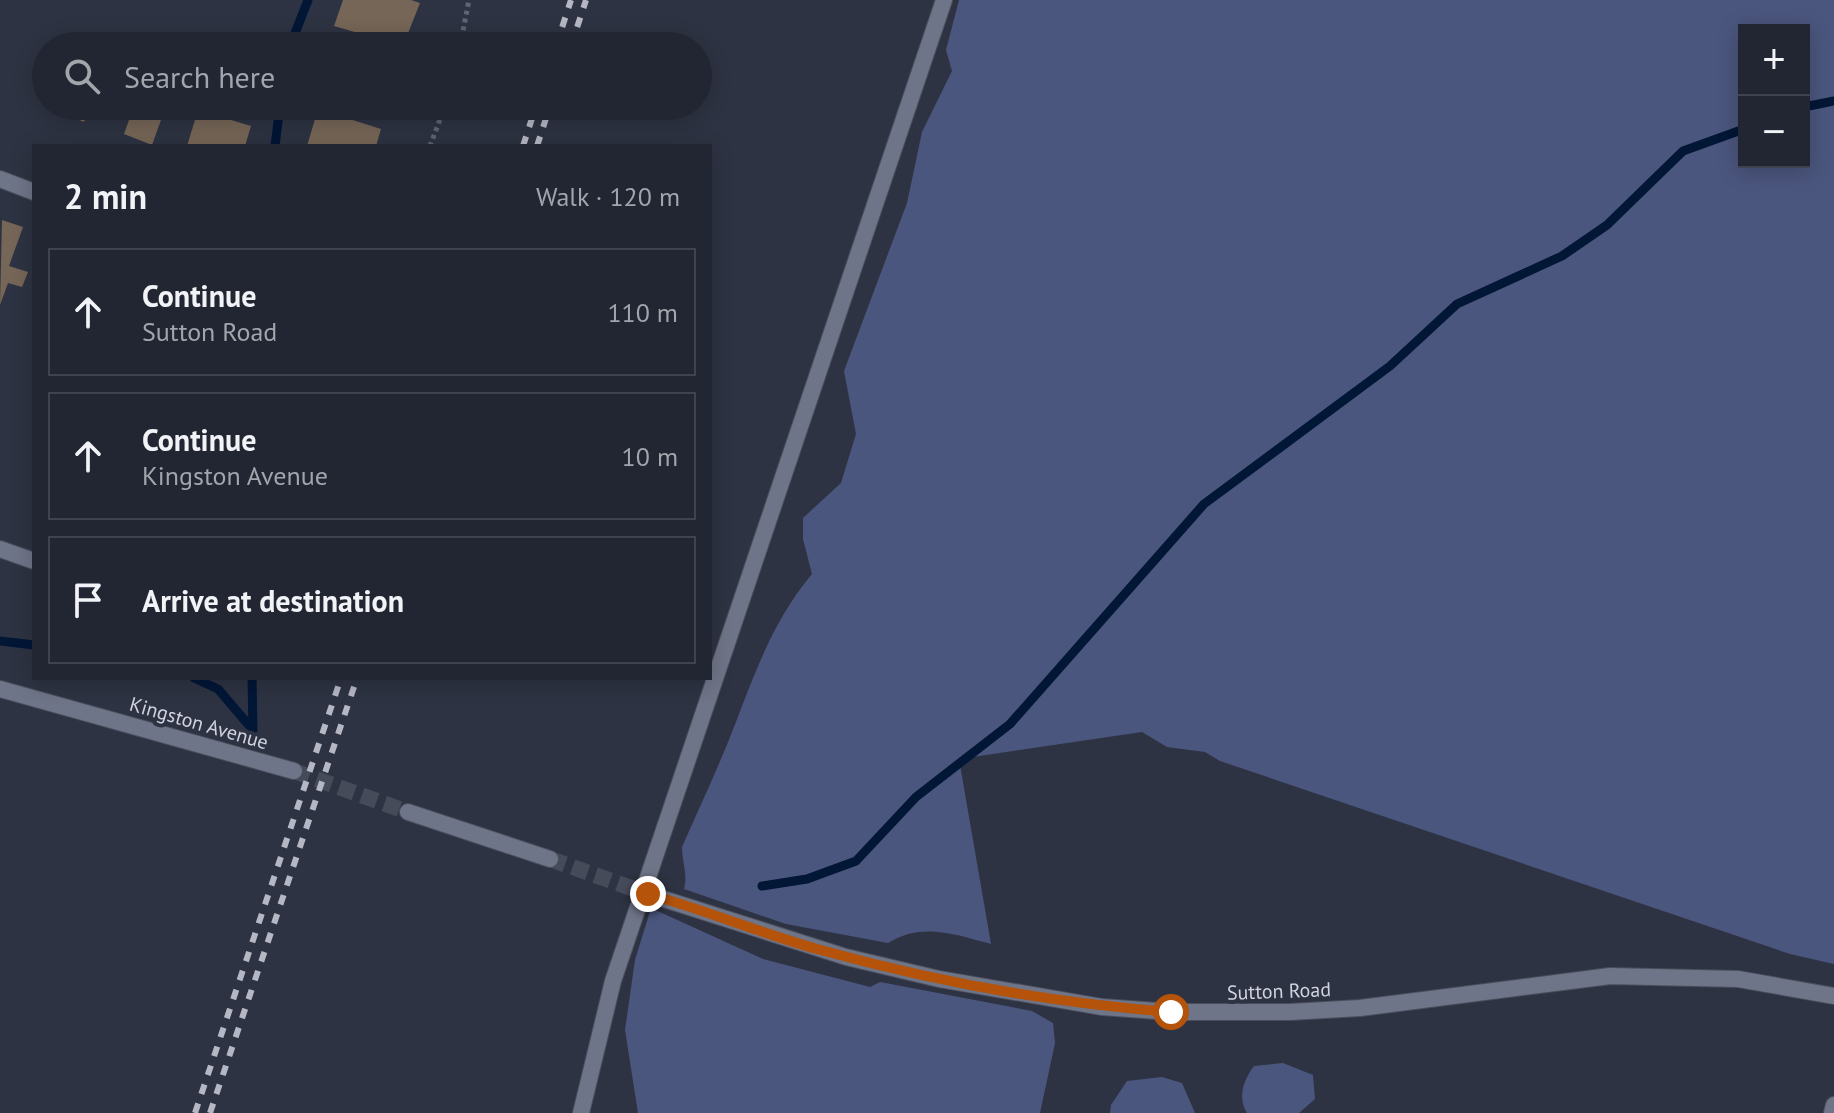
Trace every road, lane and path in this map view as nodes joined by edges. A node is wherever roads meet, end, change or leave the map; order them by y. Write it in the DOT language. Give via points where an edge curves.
graph roads {
  1 [pos="469,0"];
  2 [pos="944,0"];
  3 [pos="463,32"];
  4 [pos="440,120"];
  5 [pos="431,144"];
  6 [pos="0,179"];
  7 [pos="32,191"];
  8 [pos="0,549"];
  9 [pos="32,560"];
  10 [pos="0,689"];
  11 [pos="294,771"];
  12 [pos="408,812"];
  13 [pos="550,859"];
  14 [pos="648,894"];
  15 [pos="1834,996"];
  16 [pos="1834,1105"];
  17 [pos="581,1113"];
  18 [pos="1832,1113"];
  1 -- 3 [label="path"];
  2 -- 17 [label="street" via="613,981"];
  4 -- 5 [label="path"];
  6 -- 7 [label="street"];
  8 -- 9 [label="street"];
  10 -- 11 [label="street, Kingston Avenue"];
  12 -- 13 [label="street"];
  14 -- 15 [label="street, Sutton Road" via="846,957 1102,1007 1171,1012 1360,1008 1610,976 1738,979"];
  16 -- 18 [label="street"];
}
